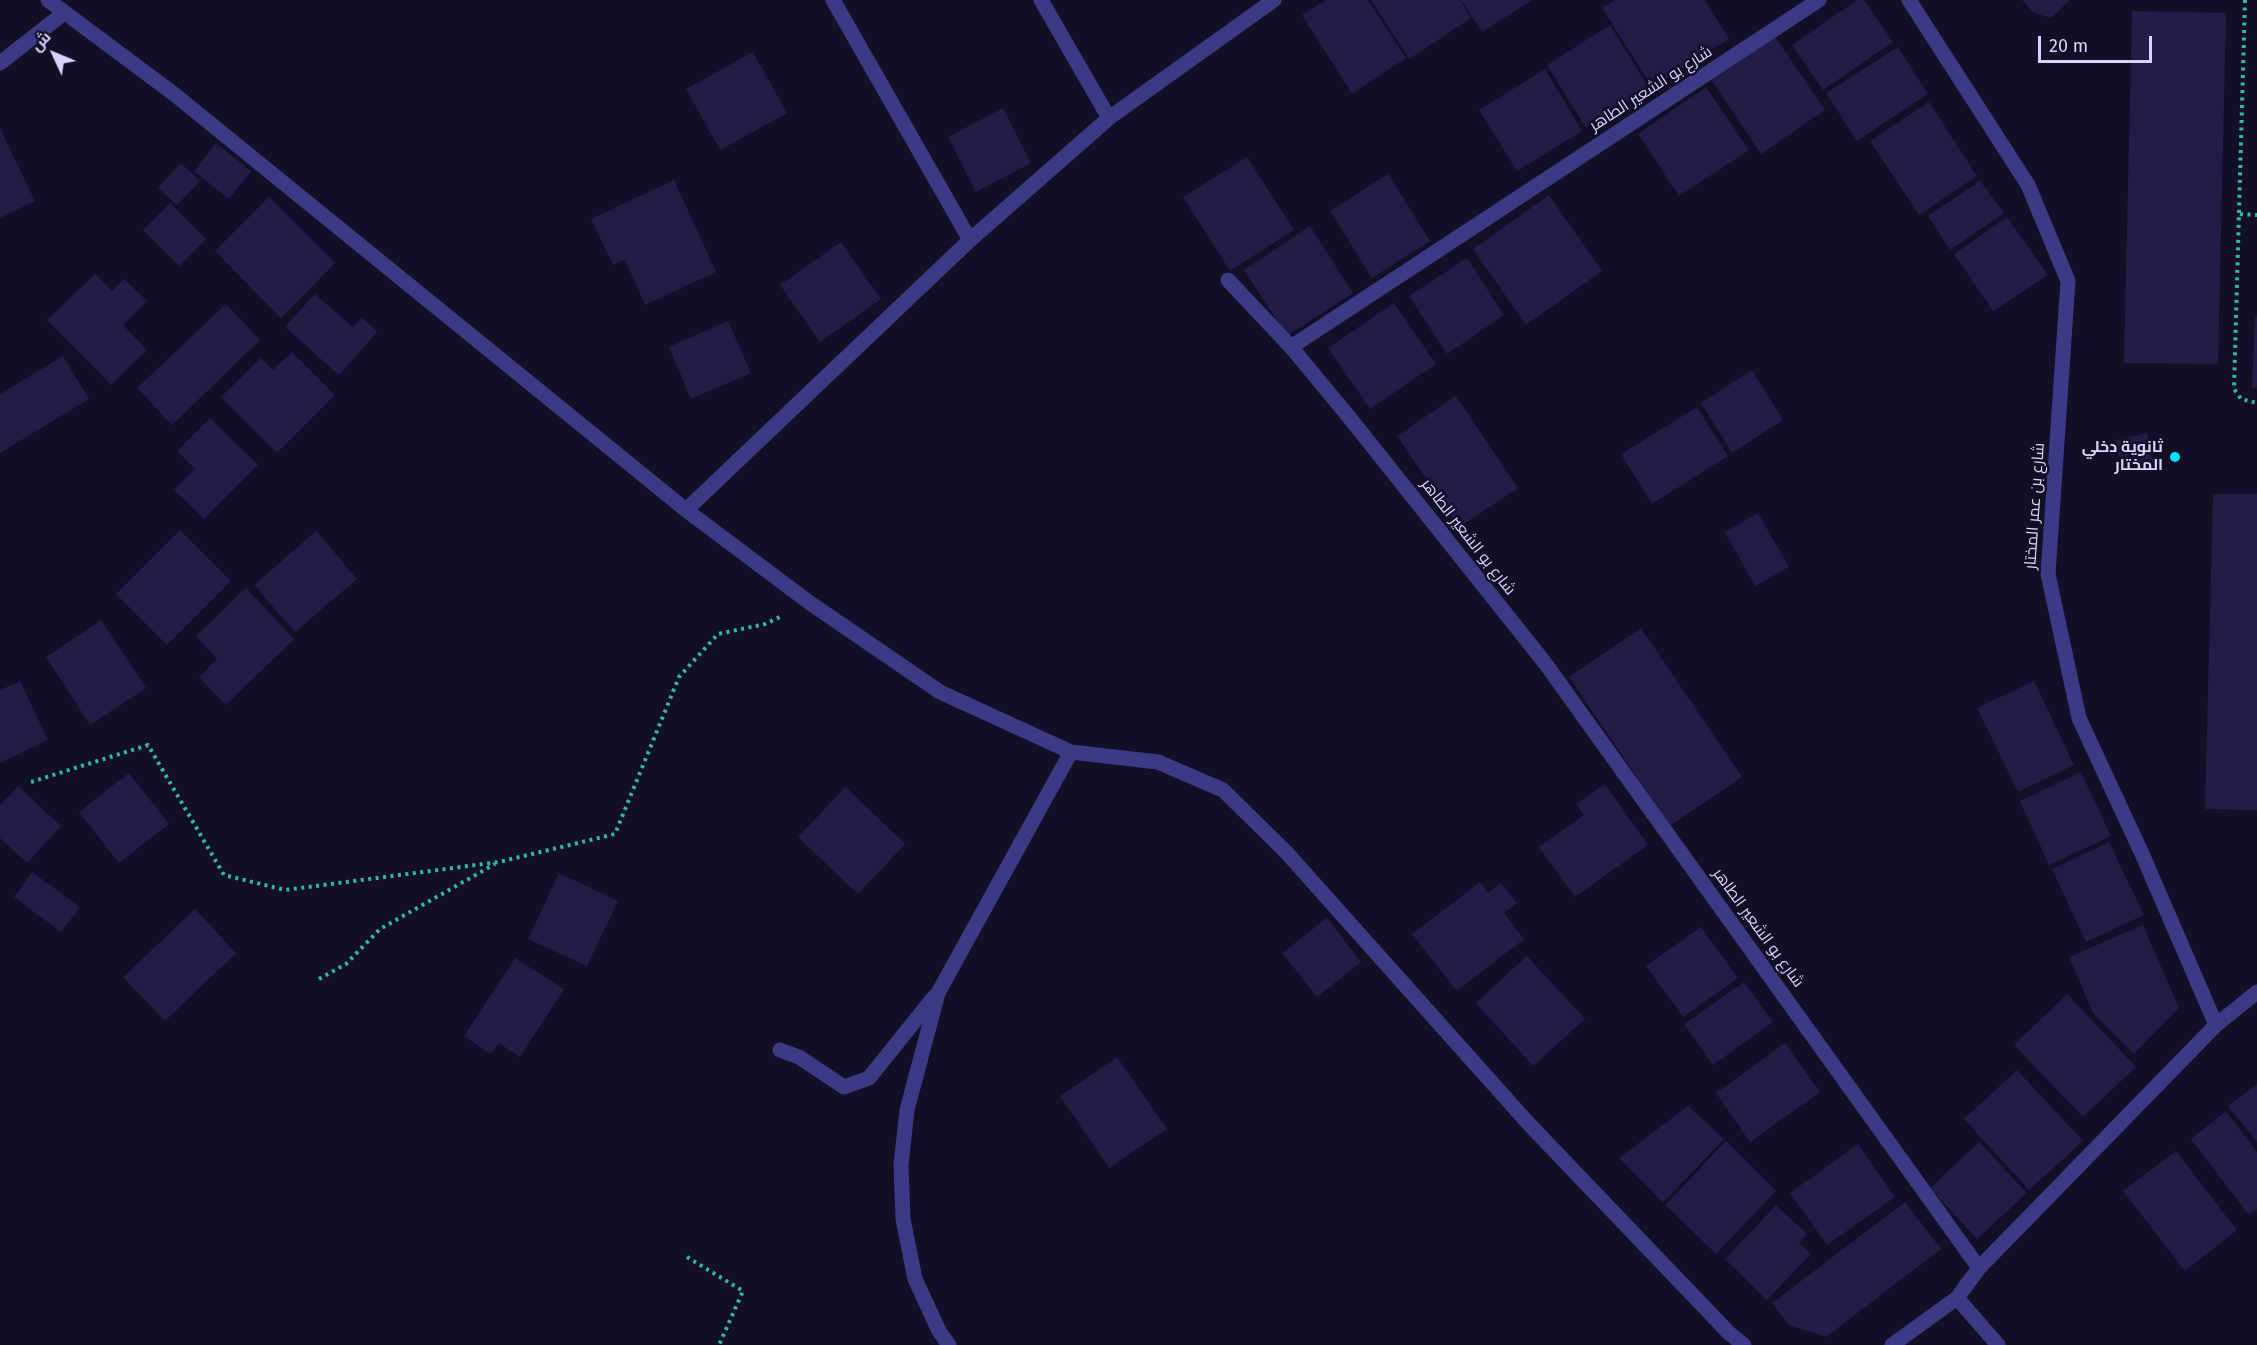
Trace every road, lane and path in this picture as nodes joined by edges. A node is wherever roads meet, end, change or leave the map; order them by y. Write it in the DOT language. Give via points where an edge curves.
graph roads {
  1 [pos="48,0"];
  2 [pos="833,0"];
  3 [pos="1041,0"];
  4 [pos="1274,0"];
  5 [pos="1819,0"];
  6 [pos="1909,0"];
  7 [pos="2245,0"];
  8 [pos="64,13"];
  9 [pos="0,63"];
  10 [pos="1109,118"];
  11 [pos="2240,214"];
  12 [pos="2257,215"];
  13 [pos="970,240"];
  14 [pos="1228,280"];
  15 [pos="1291,347"];
  16 [pos="2257,403"];
  17 [pos="686,510"];
  18 [pos="810,603"];
  19 [pos="1071,752"];
  20 [pos="32,782"];
  21 [pos="499,862"];
  22 [pos="319,979"];
  23 [pos="2257,992"];
  24 [pos="938,993"];
  25 [pos="2216,1025"];
  26 [pos="780,1050"];
  27 [pos="687,1257"];
  28 [pos="1979,1268"];
  29 [pos="1957,1298"];
  30 [pos="719,1345"];
  31 [pos="949,1345"];
  32 [pos="1744,1345"];
  33 [pos="1892,1345"];
  34 [pos="1998,1345"];
  1 -- 8 [label="street"];
  2 -- 13 [label="street"];
  3 -- 10 [label="street"];
  4 -- 10 [label="street"];
  5 -- 15 [label="street, شارع بو الشعير الطاهر"];
  6 -- 25 [label="street, شارع بن عمر المختار" via="2028,184 2068,281 2048,574 2079,718"];
  7 -- 11 [label="path"];
  8 -- 9 [label="street"];
  8 -- 17 [label="street" via="174,94"];
  10 -- 13 [label="street"];
  11 -- 12 [label="path"];
  11 -- 16 [label="path" via="2234,389 2241,399"];
  13 -- 17 [label="street"];
  14 -- 15 [label="street"];
  15 -- 28 [label="street, شارع بو الشعير الطاهر" via="1545,663"];
  17 -- 18 [label="street"];
  18 -- 19 [label="street" via="940,692"];
  18 -- 21 [label="path" via="765,624 718,634 679,678 615,834"];
  19 -- 24 [label="street"];
  19 -- 32 [label="street" via="1158,762 1223,790 1286,852 1528,1123"];
  20 -- 21 [label="path" via="148,745 224,875 285,890"];
  21 -- 22 [label="path" via="380,929 346,964"];
  23 -- 25 [label="street"];
  24 -- 26 [label="street" via="869,1078 844,1087 799,1057"];
  24 -- 31 [label="street" via="907,1110 901,1165 903,1219 915,1279"];
  25 -- 28 [label="street"];
  27 -- 30 [label="path" via="743,1291"];
  28 -- 29 [label="street"];
  29 -- 33 [label="street"];
  29 -- 34 [label="street"];
}
